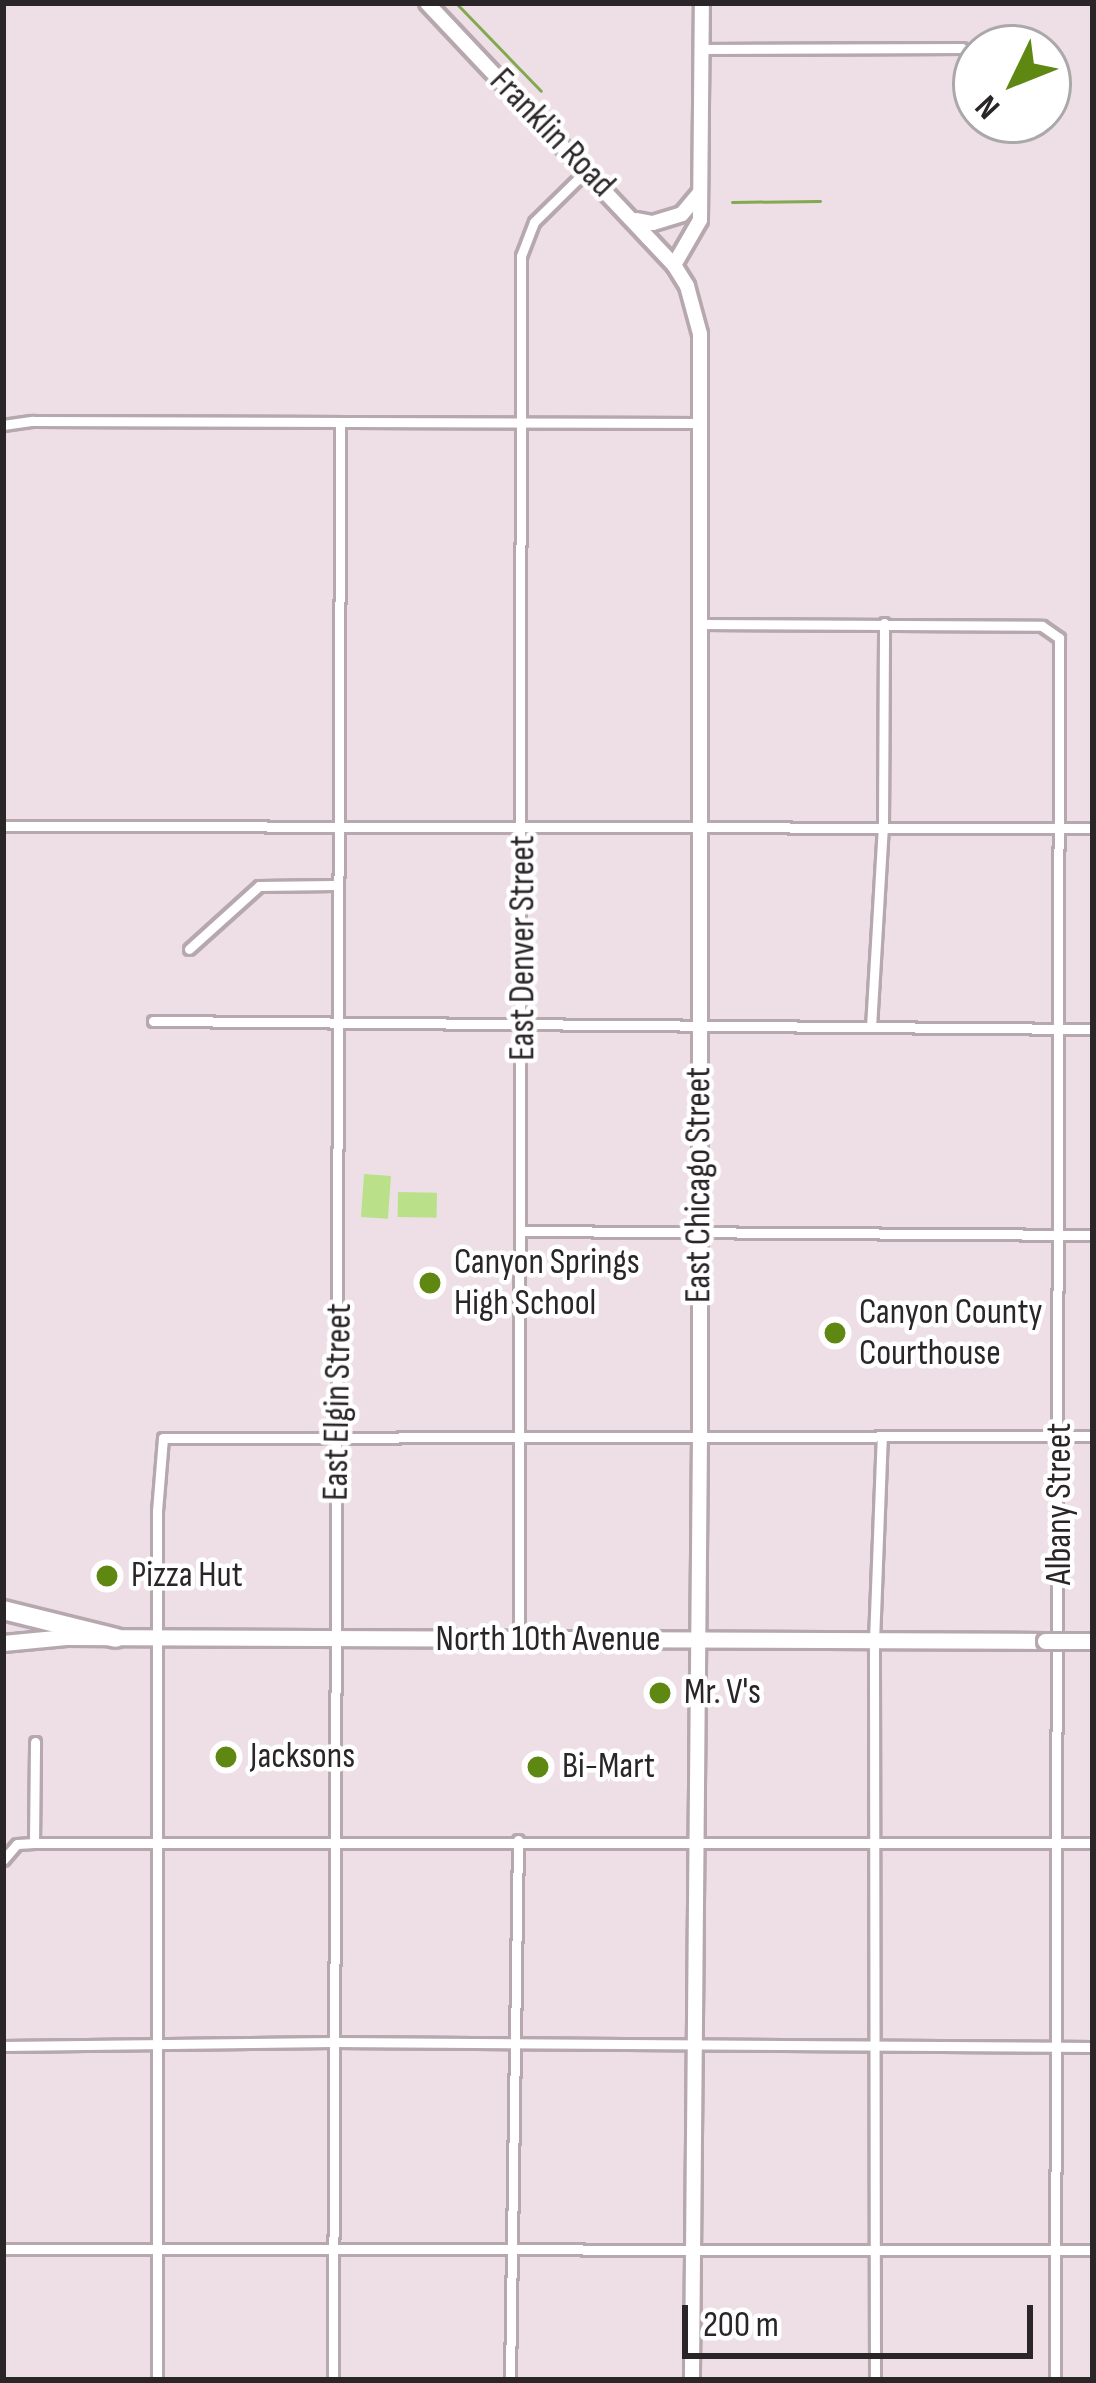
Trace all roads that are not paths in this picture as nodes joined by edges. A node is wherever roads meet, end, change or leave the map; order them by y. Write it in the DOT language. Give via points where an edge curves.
graph roads {
  1 [pos="427,3"];
  2 [pos="702,3"];
  3 [pos="952,48"];
  4 [pos="702,49"];
  5 [pos="587,170"];
  6 [pos="701,191"];
  7 [pos="638,220"];
  8 [pos="674,265"];
  9 [pos="524,422"];
  10 [pos="701,423"];
  11 [pos="3,425"];
  12 [pos="340,425"];
  13 [pos="884,623"];
  14 [pos="700,624"];
  15 [pos="3,826"];
  16 [pos="524,826"];
  17 [pos="883,827"];
  18 [pos="336,828"];
  19 [pos="699,828"];
  20 [pos="1060,828"];
  21 [pos="1093,828"];
  22 [pos="335,885"];
  23 [pos="189,949"];
  24 [pos="153,1021"];
  25 [pos="337,1023"];
  26 [pos="522,1024"];
  27 [pos="699,1026"];
  28 [pos="872,1027"];
  29 [pos="1061,1028"];
  30 [pos="1093,1029"];
  31 [pos="520,1232"];
  32 [pos="698,1234"];
  33 [pos="1061,1235"];
  34 [pos="1093,1235"];
  35 [pos="337,1435"];
  36 [pos="700,1436"];
  37 [pos="1060,1436"];
  38 [pos="1093,1436"];
  39 [pos="518,1437"];
  40 [pos="882,1437"];
  41 [pos="3,1610"];
  42 [pos="116,1638"];
  43 [pos="157,1638"];
  44 [pos="336,1639"];
  45 [pos="519,1640"];
  46 [pos="698,1640"];
  47 [pos="874,1641"];
  48 [pos="1093,1641"];
  49 [pos="3,1643"];
  50 [pos="35,1742"];
  51 [pos="518,1840"];
  52 [pos="694,1841"];
  53 [pos="874,1841"];
  54 [pos="334,1842"];
  55 [pos="1059,1842"];
  56 [pos="34,1843"];
  57 [pos="157,1843"];
  58 [pos="1093,1843"];
  59 [pos="3,1860"];
  60 [pos="333,2042"];
  61 [pos="516,2043"];
  62 [pos="157,2045"];
  63 [pos="693,2045"];
  64 [pos="876,2045"];
  65 [pos="3,2046"];
  66 [pos="1056,2047"];
  67 [pos="1093,2047"];
  68 [pos="333,2247"];
  69 [pos="511,2247"];
  70 [pos="691,2247"];
  71 [pos="3,2248"];
  72 [pos="876,2248"];
  73 [pos="157,2249"];
  74 [pos="1093,2250"];
  75 [pos="1054,2251"];
  76 [pos="157,2380"];
  77 [pos="333,2380"];
  78 [pos="510,2380"];
  79 [pos="692,2380"];
  80 [pos="875,2380"];
  81 [pos="1055,2380"];
  1 -- 5 [label="street, Franklin Road"];
  2 -- 4 [label="street"];
  3 -- 4 [label="street"];
  4 -- 6 [label="street"];
  5 -- 7 [label="street, Franklin Road"];
  5 -- 9 [label="street, East Denver Street" via="534,222 521,256"];
  6 -- 7 [label="street" via="682,214"];
  6 -- 8 [label="street" via="700,220"];
  7 -- 8 [label="street, Franklin Road"];
  8 -- 10 [label="street, East Chicago Street" via="700,334"];
  9 -- 10 [label="street"];
  9 -- 12 [label="street"];
  9 -- 16 [label="street, East Denver Street"];
  10 -- 14 [label="street, East Chicago Street"];
  11 -- 12 [label="street"];
  12 -- 18 [label="street, East Elgin Street"];
  13 -- 14 [label="street"];
  13 -- 17 [label="street"];
  13 -- 20 [label="street, Albany Street" via="1042,626 1059,638"];
  14 -- 19 [label="street, East Chicago Street"];
  15 -- 18 [label="street"];
  16 -- 18 [label="street"];
  16 -- 19 [label="street"];
  16 -- 26 [label="street, East Denver Street"];
  17 -- 19 [label="street"];
  17 -- 20 [label="street"];
  17 -- 28 [label="street"];
  18 -- 22 [label="street, East Elgin Street"];
  19 -- 27 [label="street, East Chicago Street"];
  20 -- 21 [label="street"];
  20 -- 29 [label="street, Albany Street"];
  22 -- 23 [label="street" via="260,886"];
  22 -- 25 [label="street, East Elgin Street"];
  24 -- 25 [label="street"];
  25 -- 26 [label="street"];
  25 -- 35 [label="street, East Elgin Street"];
  26 -- 27 [label="street"];
  26 -- 31 [label="street, East Denver Street"];
  27 -- 28 [label="street"];
  27 -- 32 [label="street, East Chicago Street"];
  28 -- 29 [label="street"];
  29 -- 30 [label="street"];
  29 -- 33 [label="street, Albany Street"];
  31 -- 32 [label="street"];
  31 -- 39 [label="street, East Denver Street"];
  32 -- 33 [label="street"];
  32 -- 36 [label="street, East Chicago Street"];
  33 -- 34 [label="street"];
  33 -- 37 [label="street, Albany Street"];
  35 -- 39 [label="street"];
  35 -- 43 [label="street" via="163,1438"];
  35 -- 44 [label="street, East Elgin Street"];
  36 -- 39 [label="street"];
  36 -- 40 [label="street"];
  36 -- 46 [label="street, East Chicago Street"];
  37 -- 38 [label="street"];
  37 -- 40 [label="street"];
  37 -- 55 [label="street, Albany Street"];
  39 -- 45 [label="street, East Denver Street"];
  40 -- 47 [label="street"];
  41 -- 42 [label="highway"];
  42 -- 43 [label="main road, North 10th Avenue"];
  42 -- 49 [label="main road, North 10th Avenue"];
  43 -- 44 [label="main road, North 10th Avenue"];
  43 -- 57 [label="street"];
  44 -- 45 [label="main road, North 10th Avenue"];
  44 -- 54 [label="street, East Elgin Street"];
  45 -- 46 [label="main road, North 10th Avenue"];
  46 -- 47 [label="main road, North 10th Avenue"];
  46 -- 52 [label="street, East Chicago Street"];
  47 -- 48 [label="main road, North 10th Avenue, bridge"];
  47 -- 53 [label="street"];
  50 -- 56 [label="street"];
  51 -- 52 [label="street"];
  51 -- 54 [label="street"];
  51 -- 61 [label="street"];
  52 -- 53 [label="street"];
  52 -- 63 [label="street, East Chicago Street"];
  53 -- 55 [label="street"];
  53 -- 64 [label="street"];
  54 -- 57 [label="street"];
  54 -- 60 [label="street, East Elgin Street"];
  55 -- 58 [label="street"];
  55 -- 66 [label="street, Albany Street"];
  56 -- 57 [label="street"];
  56 -- 59 [label="street" via="17,1844"];
  57 -- 62 [label="street"];
  60 -- 61 [label="street"];
  60 -- 62 [label="street"];
  60 -- 68 [label="street, East Elgin Street"];
  61 -- 63 [label="street"];
  61 -- 69 [label="street"];
  62 -- 65 [label="street"];
  62 -- 73 [label="street"];
  63 -- 64 [label="street"];
  63 -- 70 [label="street, East Chicago Street"];
  64 -- 66 [label="street"];
  64 -- 72 [label="street"];
  66 -- 67 [label="street"];
  66 -- 75 [label="street, Albany Street"];
  68 -- 69 [label="street"];
  68 -- 73 [label="street"];
  68 -- 77 [label="street, East Elgin Street"];
  69 -- 70 [label="street"];
  69 -- 78 [label="street"];
  70 -- 72 [label="street"];
  70 -- 79 [label="street, East Chicago Street"];
  71 -- 73 [label="street"];
  72 -- 75 [label="street"];
  72 -- 80 [label="street"];
  73 -- 76 [label="street"];
  74 -- 75 [label="street"];
  75 -- 81 [label="street, Albany Street"];
}
